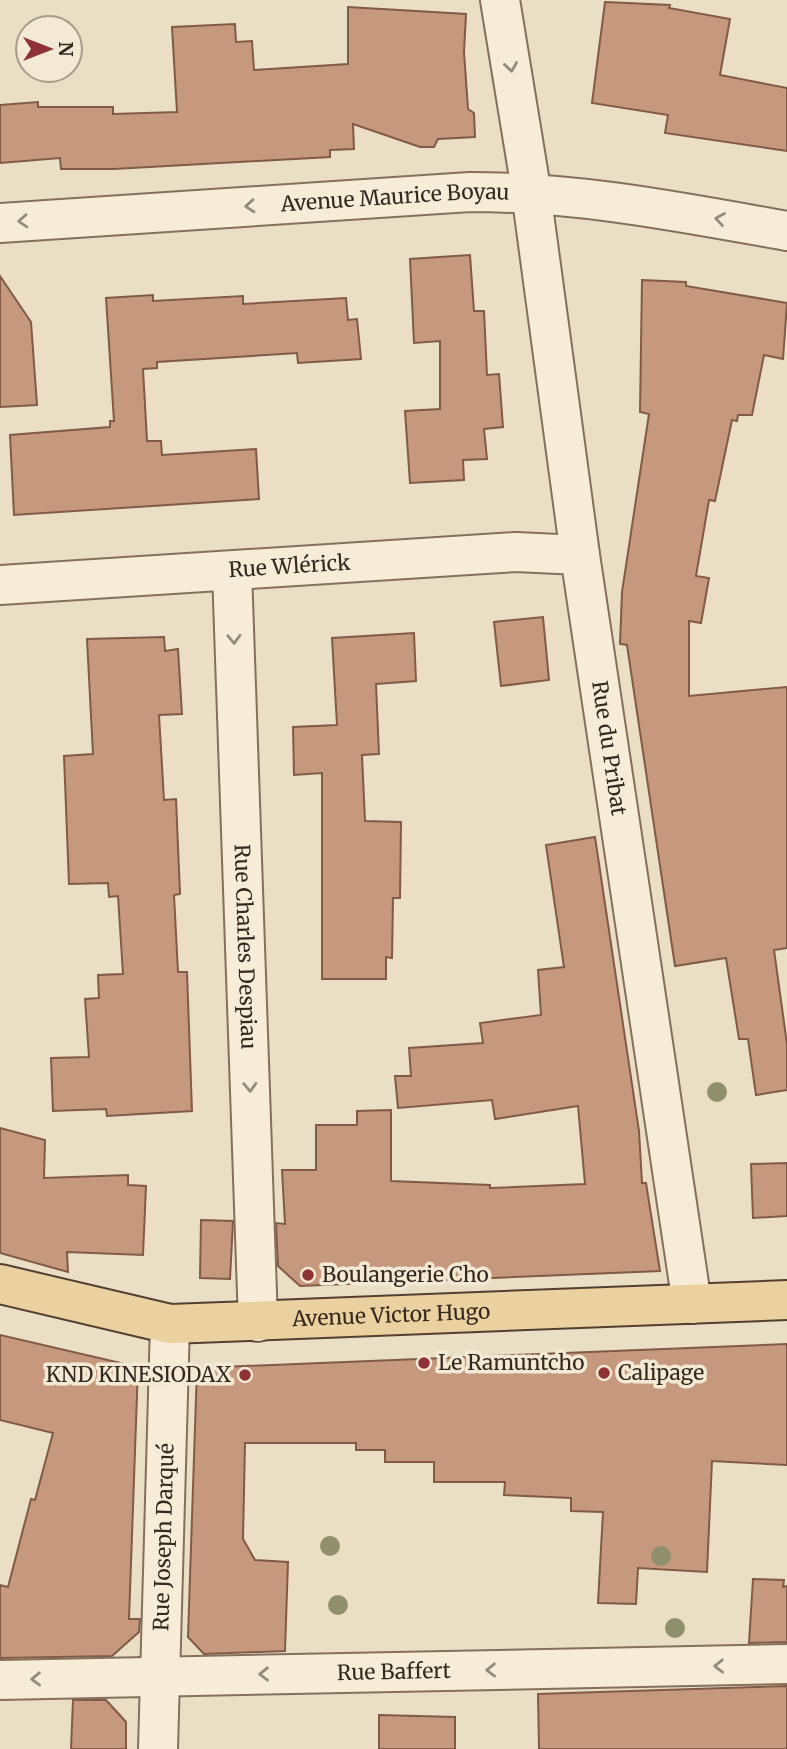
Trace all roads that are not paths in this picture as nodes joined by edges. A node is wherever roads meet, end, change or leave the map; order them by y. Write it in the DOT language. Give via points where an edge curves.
graph roads {
  1 [pos="500,0"];
  2 [pos="529,192"];
  3 [pos="0,223"];
  4 [pos="787,231"];
  5 [pos="580,555"];
  6 [pos="232,571"];
  7 [pos="0,585"];
  8 [pos="0,1284"];
  9 [pos="787,1300"];
  10 [pos="692,1304"];
  11 [pos="258,1322"];
  12 [pos="170,1324"];
  13 [pos="787,1664"];
  14 [pos="162,1676"];
  15 [pos="0,1680"];
  16 [pos="158,1749"];
  1 -- 2 [label="street, Rue du Pribat, one-way"];
  2 -- 3 [label="street, Avenue Maurice Boyau, one-way"];
  4 -- 2 [label="street, Avenue Maurice Boyau, one-way" via="575,195"];
  2 -- 5 [label="street, Rue du Pribat"];
  5 -- 6 [label="street, Rue Wlérick" via="516,552"];
  5 -- 10 [label="street, Rue du Pribat"];
  6 -- 7 [label="street, Rue Wlérick"];
  6 -- 11 [label="street, Rue Charles Despiau, one-way"];
  8 -- 12 [label="main road, Avenue Victor Hugo"];
  9 -- 10 [label="main road, Avenue Victor Hugo"];
  10 -- 11 [label="main road, Avenue Victor Hugo"];
  11 -- 12 [label="main road, Avenue Victor Hugo"];
  12 -- 14 [label="street, Rue Joseph Darqué"];
  13 -- 14 [label="street, Rue Baffert, one-way"];
  14 -- 15 [label="street, Rue Baffert, one-way"];
  14 -- 16 [label="street, Rue Joseph Darqué"];
}
